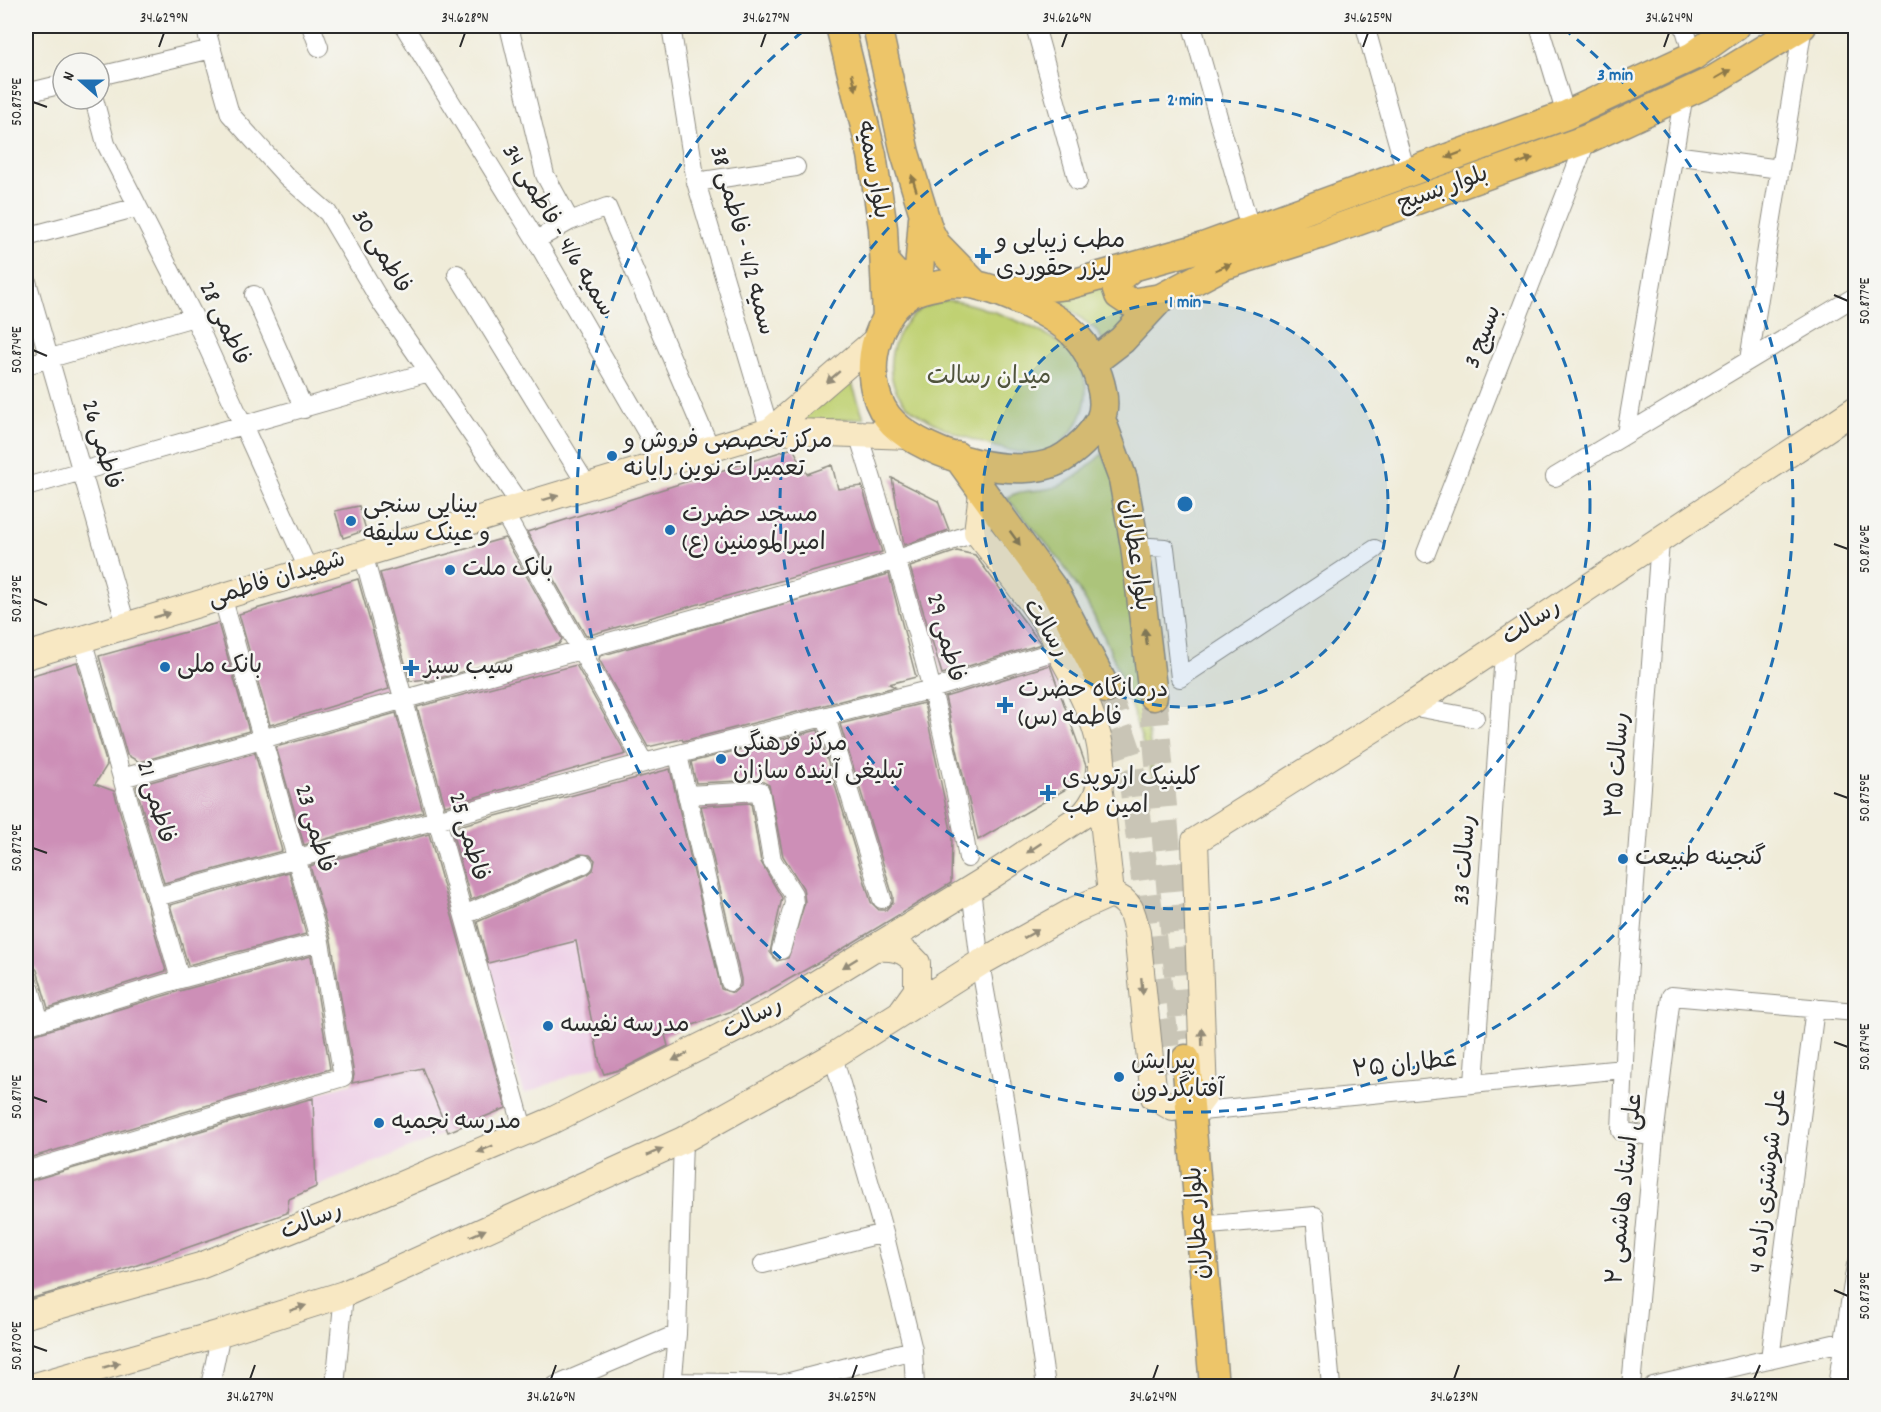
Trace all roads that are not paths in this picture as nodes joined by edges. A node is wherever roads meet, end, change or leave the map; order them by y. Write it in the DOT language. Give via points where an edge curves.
graph roads {
  1 [pos="205,26"];
  2 [pos="311,26"];
  3 [pos="404,26"];
  4 [pos="509,26"];
  5 [pos="671,26"];
  6 [pos="840,26"];
  7 [pos="877,26"];
  8 [pos="1035,26"];
  9 [pos="1192,26"];
  10 [pos="1365,26"];
  11 [pos="1539,26"];
  12 [pos="1684,26"];
  13 [pos="1735,26"];
  14 [pos="1802,26"];
  15 [pos="319,47"];
  16 [pos="212,49"];
  17 [pos="1693,56"];
  18 [pos="111,73"];
  19 [pos="51,87"];
  20 [pos="26,93"];
  21 [pos="1684,94"];
  22 [pos="97,111"];
  23 [pos="1566,116"];
  24 [pos="1587,139"];
  25 [pos="1674,155"];
  26 [pos="796,167"];
  27 [pos="1780,170"];
  28 [pos="1406,172"];
  29 [pos="1078,181"];
  30 [pos="696,182"];
  31 [pos="138,207"];
  32 [pos="923,214"];
  33 [pos="570,221"];
  34 [pos="1250,228"];
  35 [pos="26,237"];
  36 [pos="536,240"];
  37 [pos="883,261"];
  38 [pos="1131,268"];
  39 [pos="457,274"];
  40 [pos="26,278"];
  41 [pos="987,288"];
  42 [pos="254,295"];
  43 [pos="1856,296"];
  44 [pos="1161,298"];
  45 [pos="194,317"];
  46 [pos="882,328"];
  47 [pos="49,358"];
  48 [pos="1749,360"];
  49 [pos="1092,363"];
  50 [pos="26,365"];
  51 [pos="429,372"];
  52 [pos="304,409"];
  53 [pos="1856,409"];
  54 [pos="1101,419"];
  55 [pos="243,426"];
  56 [pos="770,431"];
  57 [pos="858,434"];
  58 [pos="1626,434"];
  59 [pos="910,436"];
  60 [pos="711,450"];
  61 [pos="957,456"];
  62 [pos="665,464"];
  63 [pos="83,471"];
  64 [pos="1555,477"];
  65 [pos="26,487"];
  66 [pos="588,487"];
  67 [pos="982,493"];
  68 [pos="513,510"];
  69 [pos="977,532"];
  70 [pos="1660,541"];
  71 [pos="1135,546"];
  72 [pos="1375,549"];
  73 [pos="1426,553"];
  74 [pos="363,554"];
  75 [pos="898,560"];
  76 [pos="309,571"];
  77 [pos="222,596"];
  78 [pos="126,625"];
  79 [pos="81,639"];
  80 [pos="1505,640"];
  81 [pos="579,648"];
  82 [pos="1059,650"];
  83 [pos="26,656"];
  84 [pos="933,689"];
  85 [pos="1106,689"];
  86 [pos="1153,696"];
  87 [pos="403,698"];
  88 [pos="1410,706"];
  89 [pos="826,717"];
  90 [pos="1475,718"];
  91 [pos="262,738"];
  92 [pos="678,755"];
  93 [pos="644,763"];
  94 [pos="122,778"];
  95 [pos="1100,792"];
  96 [pos="687,795"];
  97 [pos="438,821"];
  98 [pos="968,858"];
  99 [pos="296,860"];
  100 [pos="584,864"];
  101 [pos="971,889"];
  102 [pos="1111,894"];
  103 [pos="156,897"];
  104 [pos="882,899"];
  105 [pos="464,915"];
  106 [pos="320,942"];
  107 [pos="874,948"];
  108 [pos="781,950"];
  109 [pos="980,963"];
  110 [pos="26,974"];
  111 [pos="180,979"];
  112 [pos="730,982"];
  113 [pos="1815,1008"];
  114 [pos="1856,1012"];
  115 [pos="900,1013"];
  116 [pos="33,1024"];
  117 [pos="833,1056"];
  118 [pos="1178,1066"];
  119 [pos="1623,1069"];
  120 [pos="1474,1083"];
  121 [pos="1182,1110"];
  122 [pos="524,1132"];
  123 [pos="1654,1137"];
  124 [pos="683,1140"];
  125 [pos="26,1171"];
  126 [pos="1198,1226"];
  127 [pos="884,1233"];
  128 [pos="763,1264"];
  129 [pos="1856,1265"];
  130 [pos="344,1294"];
  131 [pos="26,1315"];
  132 [pos="221,1333"];
  133 [pos="677,1334"];
  134 [pos="1846,1341"];
  135 [pos="913,1350"];
  136 [pos="1770,1359"];
  137 [pos="672,1384"];
  138 [pos="39,1386"];
  139 [pos="210,1386"];
  140 [pos="335,1386"];
  141 [pos="555,1386"];
  142 [pos="915,1386"];
  143 [pos="1047,1386"];
  144 [pos="1195,1386"];
  145 [pos="1214,1386"];
  146 [pos="1331,1386"];
  147 [pos="1631,1386"];
  148 [pos="1653,1386"];
  149 [pos="1837,1386"];
  1 -- 16 [label="street, فاطمی 30"];
  2 -- 15 [label="street"];
  3 -- 36 [label="street, سمیه 4/6 - فاطمی 34"];
  4 -- 33 [label="street" via="545,175"];
  5 -- 30 [label="street, سمیه 4/2 - فاطمی 38"];
  6 -- 37 [label="main road, بلوار سمیه, one-way" via="872,155 883,228"];
  32 -- 7 [label="main road, بلوار سمیه, one-way" via="904,153"];
  8 -- 29 [label="street"];
  9 -- 34 [label="street"];
  10 -- 28 [label="street"];
  11 -- 23 [label="street"];
  12 -- 17 [label="street"];
  13 -- 17 [label="main road, بلوار بسیج"];
  21 -- 14 [label="main road, بلوار بسیج, one-way"];
  14 -- 27 [label="street"];
  16 -- 18 [label="street"];
  16 -- 51 [label="street, فاطمی 30" via="230,114 287,177 328,213 382,304"];
  17 -- 23 [label="main road, بلوار بسیج"];
  19 -- 20 [label="street"];
  21 -- 24 [label="main road, بلوار بسیج"];
  21 -- 25 [label="street"];
  22 -- 31 [label="street, فاطمی 28" via="106,144"];
  23 -- 28 [label="main road, بلوار بسیج, one-way"];
  44 -- 24 [label="main road, بلوار بسیج, one-way" via="1222,266"];
  24 -- 73 [label="street, بسیج 3"];
  25 -- 27 [label="street"];
  25 -- 58 [label="street"];
  26 -- 30 [label="street"];
  27 -- 48 [label="street"];
  28 -- 34 [label="main road, بلوار بسیج"];
  30 -- 56 [label="street, سمیه 4/2 - فاطمی 38"];
  31 -- 35 [label="street"];
  31 -- 45 [label="street, فاطمی 28"];
  32 -- 37 [label="main road" via="919,271 909,278 896,275"];
  32 -- 41 [label="main road, بلوار سمیه" via="936,244"];
  33 -- 36 [label="street"];
  33 -- 60 [label="street" via="607,207"];
  34 -- 38 [label="main road, بلوار بسیج" via="1203,247"];
  36 -- 62 [label="street, سمیه 4/6 - فاطمی 34"];
  37 -- 46 [label="main road, بلوار سمیه"];
  38 -- 41 [label="main road, بلوار بسیج" via="1068,285"];
  38 -- 44 [label="main road" via="1120,277 1116,286 1119,295 1131,303"];
  39 -- 66 [label="street"];
  40 -- 47 [label="street, فاطمی 26"];
  41 -- 46 [label="main road" via="949,283 911,293"];
  41 -- 49 [label="main road" via="1039,311 1076,336"];
  42 -- 52 [label="street"];
  43 -- 48 [label="street"];
  44 -- 49 [label="main road, بلوار بسیج" via="1122,340"];
  45 -- 47 [label="street"];
  45 -- 55 [label="street, فاطمی 28"];
  46 -- 56 [label="street, one-way"];
  46 -- 59 [label="main road" via="873,366 881,404 892,422"];
  47 -- 50 [label="street"];
  47 -- 63 [label="street, فاطمی 26"];
  48 -- 58 [label="street"];
  49 -- 54 [label="main road" via="1101,383"];
  51 -- 52 [label="street"];
  51 -- 68 [label="street, فاطمی 30"];
  52 -- 55 [label="street"];
  53 -- 70 [label="street, رسالت"];
  54 -- 61 [label="main road" via="1080,445 1059,461 1037,469 987,467"];
  54 -- 71 [label="main road, بلوار عطاران" via="1123,479"];
  55 -- 63 [label="street"];
  55 -- 76 [label="street, فاطمی 28"];
  56 -- 57 [label="street"];
  56 -- 60 [label="street, شهیدان فاطمی"];
  57 -- 59 [label="street"];
  57 -- 75 [label="street, فاطمی 29"];
  58 -- 64 [label="street"];
  59 -- 61 [label="main road"];
  60 -- 62 [label="street, شهیدان فاطمی"];
  61 -- 67 [label="main road"];
  62 -- 66 [label="street, شهیدان فاطمی"];
  63 -- 65 [label="street"];
  63 -- 78 [label="street, فاطمی 26"];
  68 -- 66 [label="street, شهیدان فاطمی, one-way"];
  67 -- 69 [label="street"];
  67 -- 85 [label="main road, one-way" via="1056,593"];
  68 -- 74 [label="street, شهیدان فاطمی"];
  68 -- 81 [label="street, فاطمی 30"];
  69 -- 75 [label="street"];
  69 -- 82 [label="street, رسالت" via="1052,631"];
  70 -- 80 [label="street, رسالت"];
  70 -- 119 [label="street, رسالت ۳۵"];
  71 -- 72 [label="street" via="1165,548 1180,678"];
  86 -- 71 [label="main road, بلوار عطاران, one-way"];
  74 -- 76 [label="street, شهیدان فاطمی"];
  74 -- 87 [label="street, فاطمی 25"];
  75 -- 81 [label="street"];
  75 -- 84 [label="street, فاطمی 29"];
  76 -- 77 [label="street, شهیدان فاطمی"];
  78 -- 77 [label="street, شهیدان فاطمی, one-way"];
  77 -- 91 [label="street, فاطمی 23"];
  78 -- 79 [label="street, شهیدان فاطمی"];
  79 -- 83 [label="street, شهیدان فاطمی"];
  79 -- 94 [label="street, فاطمی 21"];
  80 -- 88 [label="street, رسالت"];
  80 -- 120 [label="street, رسالت 33"];
  81 -- 87 [label="street"];
  81 -- 93 [label="street, فاطمی 30"];
  82 -- 84 [label="street"];
  82 -- 95 [label="street, رسالت" via="1095,725 1102,776"];
  84 -- 89 [label="street"];
  84 -- 98 [label="street, فاطمی 29"];
  87 -- 91 [label="street"];
  87 -- 97 [label="street, فاطمی 25"];
  88 -- 90 [label="street"];
  121 -- 88 [label="street, رسالت, one-way" via="1204,1096 1195,841"];
  89 -- 92 [label="street"];
  89 -- 104 [label="street"];
  91 -- 94 [label="street"];
  91 -- 99 [label="street, فاطمی 23"];
  92 -- 93 [label="street"];
  92 -- 96 [label="street"];
  93 -- 97 [label="street"];
  94 -- 103 [label="street, فاطمی 21"];
  95 -- 101 [label="street, رسالت, one-way" via="1082,816"];
  95 -- 102 [label="street"];
  96 -- 108 [label="street" via="760,791 772,860 793,894"];
  96 -- 112 [label="street"];
  97 -- 99 [label="street"];
  97 -- 105 [label="street, فاطمی 25"];
  99 -- 103 [label="street"];
  99 -- 106 [label="street, فاطمی 23"];
  100 -- 105 [label="street"];
  101 -- 107 [label="street, رسالت"];
  101 -- 109 [label="street"];
  109 -- 102 [label="street, one-way"];
  102 -- 121 [label="street, one-way" via="1123,898 1131,907 1137,933 1154,1097"];
  103 -- 111 [label="street, فاطمی 21"];
  105 -- 122 [label="street, فاطمی 25"];
  106 -- 111 [label="street"];
  106 -- 125 [label="street, فاطمی 23" via="343,1077"];
  107 -- 115 [label="street" via="906,951 917,963 917,990"];
  107 -- 122 [label="street, رسالت, one-way" via="770,1012"];
  109 -- 115 [label="street"];
  109 -- 143 [label="street"];
  110 -- 116 [label="street"];
  111 -- 116 [label="street"];
  113 -- 114 [label="street"];
  113 -- 123 [label="street, علی استاد هاشمی ۲" via="1671,996"];
  113 -- 136 [label="street, علی شوشتری زاده 4"];
  115 -- 117 [label="street"];
  117 -- 124 [label="street"];
  117 -- 127 [label="street"];
  118 -- 121 [label="main road, بلوار عطاران"];
  119 -- 120 [label="street, عطاران ۲۵"];
  119 -- 123 [label="street, رسالت ۳۵" via="1622,1131"];
  120 -- 121 [label="street, عطاران ۲۵"];
  121 -- 126 [label="main road, بلوار عطاران"];
  121 -- 144 [label="main road, بلوار عطاران"];
  122 -- 131 [label="street, رسالت, one-way" via="200,1266"];
  123 -- 147 [label="street, علی استاد هاشمی ۲"];
  130 -- 124 [label="street, one-way"];
  124 -- 133 [label="street"];
  126 -- 145 [label="main road, بلوار عطاران"];
  126 -- 146 [label="street" via="1315,1216"];
  127 -- 128 [label="street"];
  127 -- 135 [label="street"];
  129 -- 134 [label="street"];
  132 -- 130 [label="street, one-way"];
  130 -- 140 [label="street"];
  138 -- 132 [label="street, one-way"];
  132 -- 139 [label="street"];
  133 -- 137 [label="street"];
  133 -- 141 [label="street"];
  134 -- 136 [label="street"];
  134 -- 149 [label="street"];
  135 -- 137 [label="street" via="782,1384"];
  135 -- 142 [label="street"];
  136 -- 148 [label="street"];
}
